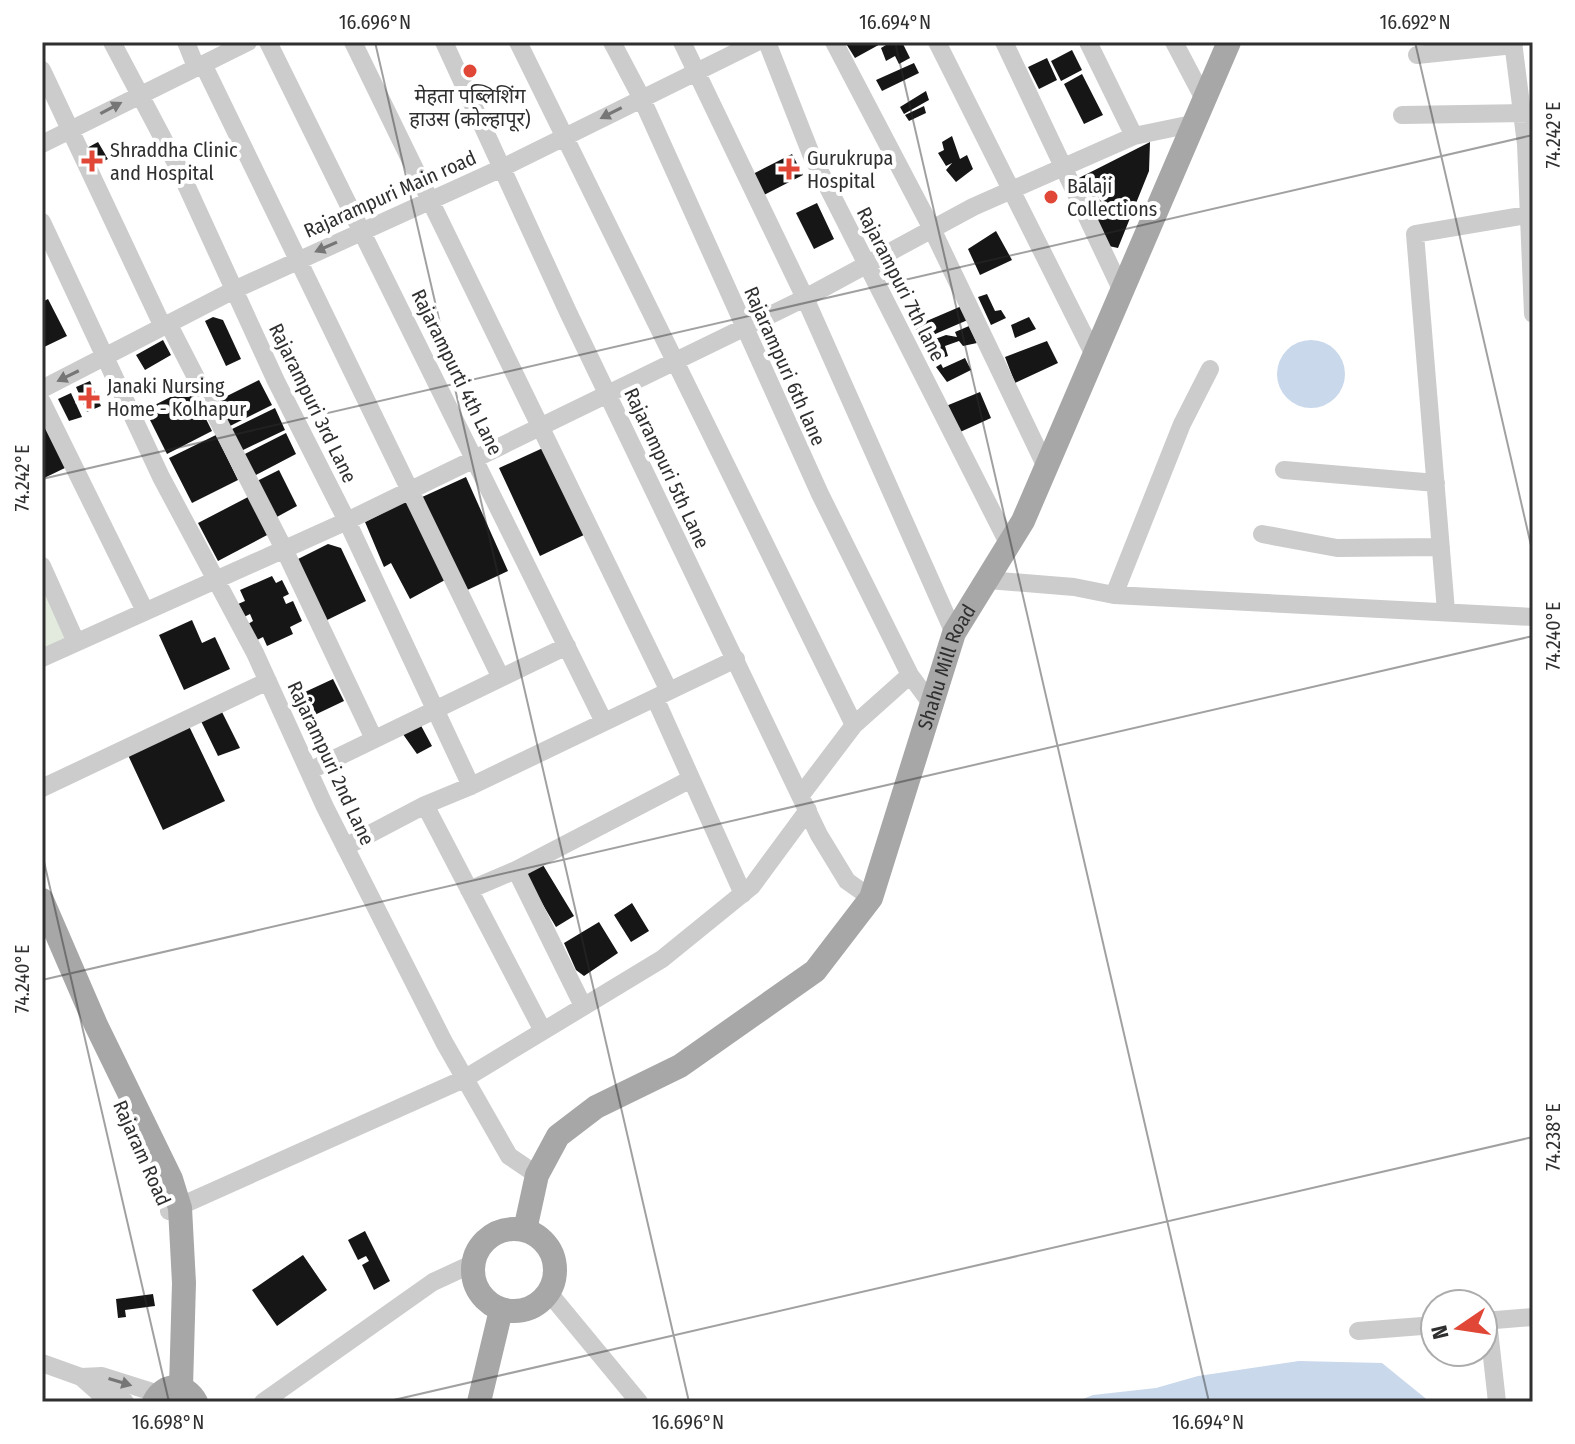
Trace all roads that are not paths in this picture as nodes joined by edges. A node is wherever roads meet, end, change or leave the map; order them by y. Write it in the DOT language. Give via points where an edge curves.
graph roads {
  1 [pos="112,42"];
  2 [pos="186,42"];
  3 [pos="248,42"];
  4 [pos="268,42"];
  5 [pos="353,42"];
  6 [pos="444,42"];
  7 [pos="518,42"];
  8 [pos="612,42"];
  9 [pos="682,42"];
  10 [pos="757,42"];
  11 [pos="767,42"];
  12 [pos="834,42"];
  13 [pos="937,42"];
  14 [pos="1004,42"];
  15 [pos="1088,42"];
  16 [pos="1174,42"];
  17 [pos="1229,42"];
  18 [pos="1514,44"];
  19 [pos="1417,55"];
  20 [pos="200,65"];
  21 [pos="42,70"];
  22 [pos="697,72"];
  23 [pos="141,93"];
  24 [pos="641,97"];
  25 [pos="1204,99"];
  26 [pos="1527,114"];
  27 [pos="1402,115"];
  28 [pos="1192,124"];
  29 [pos="71,129"];
  30 [pos="1134,136"];
  31 [pos="563,138"];
  32 [pos="42,144"];
  33 [pos="502,168"];
  34 [pos="1062,168"];
  35 [pos="1011,189"];
  36 [pos="430,201"];
  37 [pos="1530,215"];
  38 [pos="42,222"];
  39 [pos="932,229"];
  40 [pos="362,231"];
  41 [pos="298,260"];
  42 [pos="865,263"];
  43 [pos="1121,289"];
  44 [pos="234,290"];
  45 [pos="1532,293"];
  46 [pos="805,298"];
  47 [pos="1533,314"];
  48 [pos="166,326"];
  49 [pos="743,327"];
  50 [pos="1093,353"];
  51 [pos="105,356"];
  52 [pos="673,362"];
  53 [pos="1210,369"];
  54 [pos="42,389"];
  55 [pos="608,394"];
  56 [pos="42,402"];
  57 [pos="541,427"];
  58 [pos="475,458"];
  59 [pos="1046,467"];
  60 [pos="1284,470"];
  61 [pos="1436,483"];
  62 [pos="411,490"];
  63 [pos="347,521"];
  64 [pos="1262,534"];
  65 [pos="1007,541"];
  66 [pos="1441,547"];
  67 [pos="284,549"];
  68 [pos="42,566"];
  69 [pos="216,579"];
  70 [pos="988,580"];
  71 [pos="1114,595"];
  72 [pos="145,611"];
  73 [pos="1446,611"];
  74 [pos="1533,617"];
  75 [pos="954,633"];
  76 [pos="76,642"];
  77 [pos="567,646"];
  78 [pos="42,658"];
  79 [pos="736,659"];
  80 [pos="910,675"];
  81 [pos="501,678"];
  82 [pos="268,681"];
  83 [pos="662,694"];
  84 [pos="930,702"];
  85 [pos="435,709"];
  86 [pos="604,722"];
  87 [pos="854,725"];
  88 [pos="374,739"];
  89 [pos="309,771"];
  90 [pos="691,779"];
  91 [pos="471,786"];
  92 [pos="42,788"];
  93 [pos="804,802"];
  94 [pos="425,805"];
  95 [pos="345,847"];
  96 [pos="516,870"];
  97 [pos="469,890"];
  98 [pos="743,894"];
  99 [pos="871,898"];
  100 [pos="42,900"];
  101 [pos="42,933"];
  102 [pos="583,1006"];
  103 [pos="543,1031"];
  104 [pos="464,1079"];
  105 [pos="537,1175"];
  106 [pos="175,1210"];
  107 [pos="525,1230"];
  108 [pos="472,1264"];
  109 [pos="549,1293"];
  110 [pos="501,1310"];
  111 [pos="1533,1317"];
  112 [pos="1499,1320"];
  113 [pos="1419,1326"];
  114 [pos="1358,1331"];
  115 [pos="42,1363"];
  116 [pos="1492,1368"];
  117 [pos="81,1377"];
  118 [pos="171,1395"];
  119 [pos="125,1402"];
  120 [pos="263,1402"];
  121 [pos="479,1402"];
  122 [pos="639,1402"];
  123 [pos="1497,1402"];
  1 -- 23 [label="street, Rajarampuri 3rd Lane"];
  2 -- 20 [label="street"];
  3 -- 20 [label="street"];
  4 -- 40 [label="street, Rajarampurti 4th Lane"];
  5 -- 36 [label="street"];
  6 -- 33 [label="street, Rajarampuri 5th Lane"];
  7 -- 31 [label="street"];
  8 -- 24 [label="street, Rajarampuri 6th lane"];
  9 -- 22 [label="street"];
  10 -- 22 [label="street, Rajarampuri Main road"];
  11 -- 42 [label="street, Rajarampuri 7th lane" via="811,154"];
  12 -- 39 [label="street"];
  13 -- 35 [label="street"];
  14 -- 34 [label="street"];
  15 -- 30 [label="street"];
  16 -- 25 [label="street"];
  17 -- 25 [label="main road, Shahu Mill Road"];
  18 -- 19 [label="street"];
  18 -- 26 [label="street"];
  20 -- 23 [label="street"];
  20 -- 41 [label="street"];
  21 -- 29 [label="street"];
  22 -- 24 [label="street, Rajarampuri Main road"];
  22 -- 46 [label="street"];
  29 -- 23 [label="street, one-way"];
  23 -- 44 [label="street, Rajarampuri 3rd Lane"];
  24 -- 31 [label="street, Rajarampuri Main road, one-way"];
  24 -- 49 [label="street, Rajarampuri 6th lane"];
  25 -- 28 [label="main road, Shahu Mill Road"];
  26 -- 27 [label="street"];
  26 -- 37 [label="street"];
  28 -- 30 [label="street"];
  28 -- 43 [label="main road, Shahu Mill Road"];
  29 -- 32 [label="street"];
  29 -- 48 [label="street"];
  30 -- 34 [label="street"];
  31 -- 33 [label="street, Rajarampuri Main road"];
  31 -- 52 [label="street"];
  33 -- 36 [label="street, Rajarampuri Main road"];
  33 -- 55 [label="street, Rajarampuri 5th Lane"];
  34 -- 35 [label="street"];
  34 -- 43 [label="street"];
  35 -- 39 [label="street"];
  35 -- 50 [label="street"];
  36 -- 40 [label="street, Rajarampuri Main road"];
  36 -- 57 [label="street"];
  37 -- 45 [label="street"];
  37 -- 61 [label="street" via="1415,234"];
  38 -- 51 [label="street"];
  39 -- 42 [label="street"];
  39 -- 59 [label="street"];
  40 -- 41 [label="street, Rajarampuri Main road, one-way"];
  40 -- 58 [label="street, Rajarampurti 4th Lane"];
  41 -- 44 [label="street, Rajarampuri Main road"];
  41 -- 62 [label="street"];
  42 -- 46 [label="street"];
  42 -- 65 [label="street, Rajarampuri 7th lane"];
  43 -- 50 [label="main road, Shahu Mill Road"];
  44 -- 48 [label="street, Rajarampuri Main road"];
  44 -- 63 [label="street, Rajarampuri 3rd Lane"];
  45 -- 47 [label="street"];
  46 -- 49 [label="street"];
  46 -- 75 [label="street"];
  48 -- 51 [label="street, Rajarampuri Main road"];
  48 -- 67 [label="street"];
  49 -- 52 [label="street"];
  49 -- 80 [label="street, Rajarampuri 6th lane"];
  50 -- 59 [label="main road, Shahu Mill Road"];
  51 -- 54 [label="street, Rajarampuri Main road, one-way"];
  51 -- 69 [label="street, Rajarampuri 2nd Lane"];
  52 -- 55 [label="street"];
  52 -- 87 [label="street"];
  53 -- 71 [label="street" via="1182,424"];
  55 -- 57 [label="street"];
  55 -- 79 [label="street, Rajarampuri 5th Lane"];
  56 -- 72 [label="street"];
  57 -- 58 [label="street"];
  57 -- 83 [label="street"];
  58 -- 62 [label="street"];
  58 -- 77 [label="street, Rajarampurti 4th Lane"];
  59 -- 65 [label="main road, Shahu Mill Road" via="1023,521"];
  60 -- 61 [label="street"];
  61 -- 66 [label="street"];
  62 -- 63 [label="street"];
  62 -- 81 [label="street"];
  63 -- 67 [label="street"];
  63 -- 85 [label="street, Rajarampuri 3rd Lane"];
  64 -- 66 [label="street" via="1337,548"];
  65 -- 70 [label="main road, Shahu Mill Road"];
  66 -- 73 [label="street"];
  67 -- 69 [label="street"];
  67 -- 88 [label="street"];
  68 -- 76 [label="street"];
  69 -- 72 [label="street"];
  69 -- 82 [label="street, Rajarampuri 2nd Lane"];
  70 -- 71 [label="street"];
  70 -- 75 [label="main road, Shahu Mill Road"];
  71 -- 73 [label="street"];
  72 -- 76 [label="street"];
  73 -- 74 [label="street"];
  75 -- 84 [label="main road, Shahu Mill Road"];
  76 -- 78 [label="street"];
  77 -- 81 [label="street"];
  77 -- 86 [label="street, Rajarampurti 4th Lane"];
  79 -- 83 [label="street"];
  79 -- 93 [label="street, Rajarampuri 5th Lane"];
  80 -- 84 [label="street, Rajarampuri 6th lane"];
  80 -- 87 [label="street"];
  81 -- 85 [label="street"];
  82 -- 89 [label="street, Rajarampuri 2nd Lane"];
  82 -- 92 [label="street"];
  83 -- 86 [label="street"];
  83 -- 90 [label="street"];
  84 -- 99 [label="main road, Shahu Mill Road"];
  85 -- 88 [label="street"];
  85 -- 91 [label="street, Rajarampuri 3rd Lane"];
  86 -- 91 [label="street"];
  87 -- 93 [label="street"];
  88 -- 89 [label="street"];
  89 -- 95 [label="street, Rajarampuri 2nd Lane"];
  90 -- 96 [label="street"];
  90 -- 98 [label="street"];
  91 -- 94 [label="street"];
  93 -- 98 [label="street"];
  93 -- 99 [label="street, Rajarampuri 5th Lane" via="847,881"];
  94 -- 95 [label="street"];
  94 -- 97 [label="street"];
  95 -- 104 [label="street, Rajarampuri 2nd Lane"];
  96 -- 97 [label="street"];
  96 -- 102 [label="street"];
  97 -- 103 [label="street"];
  98 -- 102 [label="street" via="662,959"];
  99 -- 105 [label="main road, Shahu Mill Road" via="815,971 680,1066 596,1107 558,1136"];
  100 -- 106 [label="main road" via="171,1179"];
  101 -- 106 [label="main road, Rajaram Road" via="76,1015"];
  102 -- 103 [label="street"];
  103 -- 104 [label="street"];
  104 -- 105 [label="street, Rajarampuri 2nd Lane" via="509,1156"];
  104 -- 106 [label="street"];
  105 -- 107 [label="main road, Shahu Mill Road"];
  106 -- 118 [label="main road, Rajaram Road"];
  107 -- 108 [label="main road" via="495,1233 483,1241"];
  107 -- 109 [label="main road" via="545,1242 552,1254"];
  108 -- 110 [label="main road" via="479,1293"];
  108 -- 120 [label="street" via="433,1282"];
  109 -- 110 [label="main road" via="528,1310"];
  109 -- 122 [label="street"];
  110 -- 121 [label="main road"];
  111 -- 112 [label="street"];
  113 -- 114 [label="street"];
  115 -- 117 [label="street"];
  116 -- 123 [label="street"];
  117 -- 118 [label="street, one-way" via="102,1376"];
  117 -- 119 [label="street" via="98,1392"];
}
